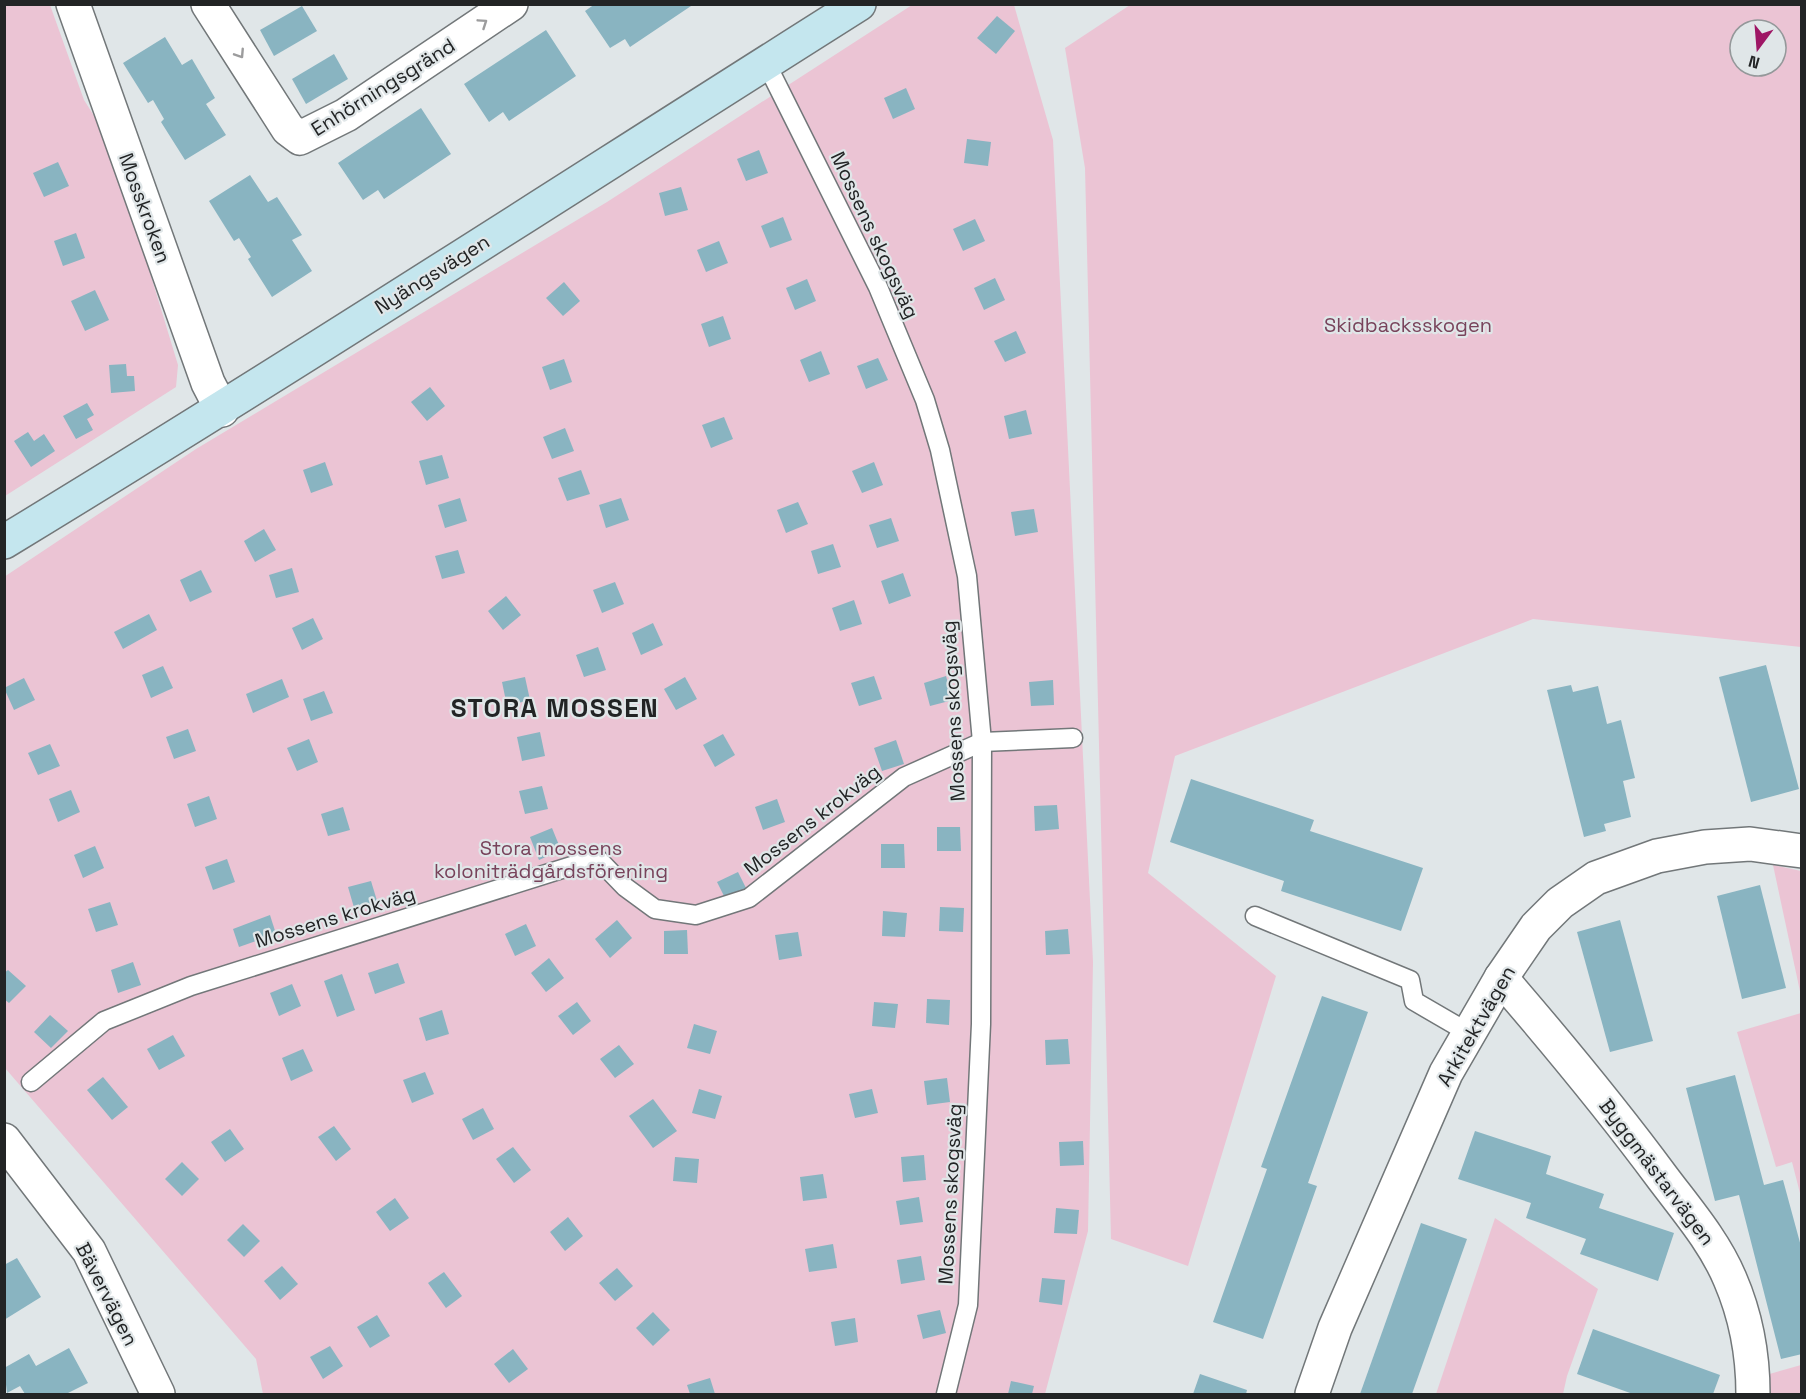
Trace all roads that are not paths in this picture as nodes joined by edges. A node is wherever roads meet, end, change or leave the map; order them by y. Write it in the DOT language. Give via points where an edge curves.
graph roads {
  1 [pos="73,4"];
  2 [pos="208,4"];
  3 [pos="511,4"];
  4 [pos="859,4"];
  5 [pos="766,63"];
  6 [pos="222,410"];
  7 [pos="4,542"];
  8 [pos="1072,738"];
  9 [pos="982,742"];
  10 [pos="1802,851"];
  11 [pos="1255,916"];
  12 [pos="1501,978"];
  13 [pos="1469,1033"];
  14 [pos="31,1082"];
  15 [pos="4,1140"];
  16 [pos="158,1395"];
  17 [pos="946,1395"];
  18 [pos="1312,1395"];
  19 [pos="1753,1395"];
  1 -- 6 [label="street, Mosskroken" via="208,383"];
  2 -- 3 [label="street, Enhörningsgränd, one-way" via="288,129 300,138 346,115"];
  4 -- 5 [label="street, Nyängsvägen"];
  5 -- 6 [label="street, Nyängsvägen"];
  5 -- 9 [label="lane, Mossens skogsväg" via="878,287 925,400 967,576"];
  6 -- 7 [label="street, Nyängsvägen"];
  8 -- 9 [label="lane, Mossens krokväg"];
  9 -- 14 [label="lane, Mossens krokväg" via="904,777 749,898 696,915 655,909 625,887 597,858 191,986 104,1021"];
  9 -- 17 [label="lane, Mossens skogsväg" via="981,1024 968,1305"];
  10 -- 12 [label="street, Arkitektvägen" via="1750,844 1705,847 1658,856 1596,878 1560,903 1536,927"];
  11 -- 13 [label="lane" via="1410,980 1414,1001"];
  12 -- 13 [label="street, Arkitektvägen"];
  12 -- 19 [label="street, Byggmästarvägen" via="1585,1077 1711,1242 1730,1279 1744,1320 1753,1366"];
  13 -- 18 [label="street, Arkitektvägen" via="1446,1073 1335,1328"];
  15 -- 16 [label="street, Bävervägen" via="89,1251"];
}
